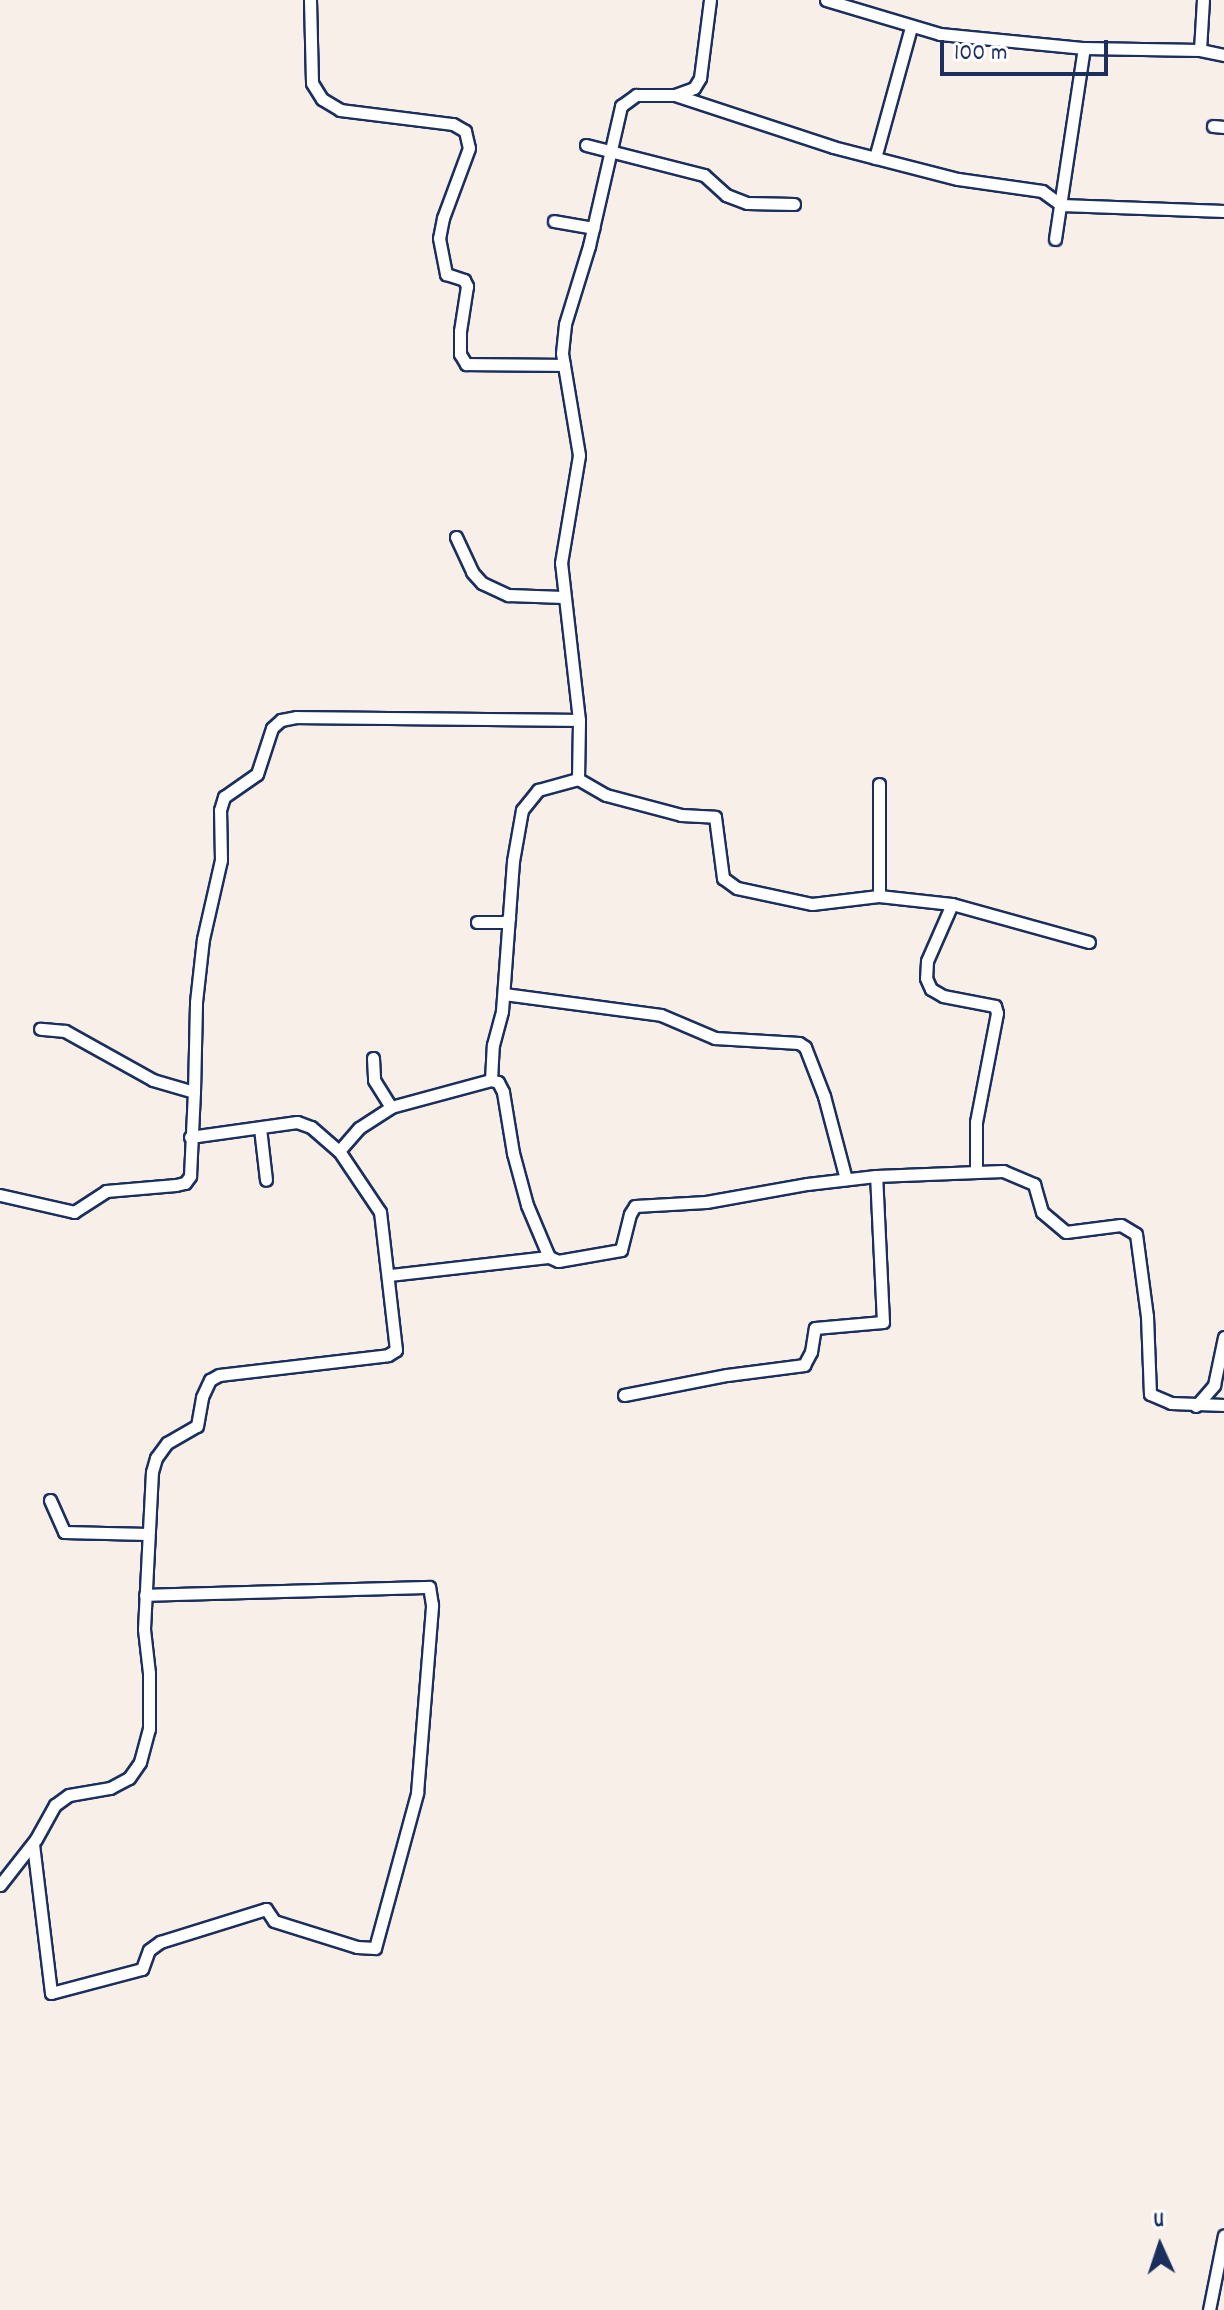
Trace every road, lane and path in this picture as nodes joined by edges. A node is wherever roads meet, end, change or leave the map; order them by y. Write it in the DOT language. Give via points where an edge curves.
graph roads {
  1 [pos="310,0"];
  2 [pos="710,0"];
  3 [pos="826,0"];
  4 [pos="1203,0"];
  5 [pos="911,27"];
  6 [pos="1084,48"];
  7 [pos="1200,50"];
  8 [pos="1224,55"];
  9 [pos="675,95"];
  10 [pos="586,145"];
  11 [pos="611,153"];
  12 [pos="875,158"];
  13 [pos="794,204"];
  14 [pos="1061,205"];
  15 [pos="1224,211"];
  16 [pos="554,221"];
  17 [pos="593,228"];
  18 [pos="1055,239"];
  19 [pos="564,365"];
  20 [pos="456,537"];
  21 [pos="563,597"];
  22 [pos="580,724"];
  23 [pos="578,779"];
  24 [pos="879,784"];
  25 [pos="879,896"];
  26 [pos="952,904"];
  27 [pos="509,918"];
  28 [pos="477,922"];
  29 [pos="1089,942"];
  30 [pos="504,994"];
  31 [pos="40,1029"];
  32 [pos="373,1058"];
  33 [pos="491,1080"];
  34 [pos="194,1092"];
  35 [pos="391,1107"];
  36 [pos="260,1128"];
  37 [pos="190,1137"];
  38 [pos="339,1151"];
  39 [pos="976,1170"];
  40 [pos="876,1176"];
  41 [pos="846,1179"];
  42 [pos="266,1180"];
  43 [pos="0,1195"];
  44 [pos="549,1257"];
  45 [pos="390,1275"];
  46 [pos="1224,1337"];
  47 [pos="624,1395"];
  48 [pos="1224,1405"];
  49 [pos="1196,1406"];
  50 [pos="50,1500"];
  51 [pos="148,1534"];
  52 [pos="145,1595"];
  53 [pos="33,1844"];
  54 [pos="0,1885"];
  55 [pos="1224,2235"];
  56 [pos="1209,2310"];
  1 -- 19 [label="street" via="312,83 322,99 340,110 453,124 465,131 469,148 439,238 446,274 467,286 460,331 460,354 466,364"];
  2 -- 9 [label="street" via="700,78 694,88"];
  3 -- 5 [label="street"];
  4 -- 7 [label="street"];
  5 -- 6 [label="street"];
  5 -- 12 [label="street"];
  6 -- 7 [label="street"];
  6 -- 14 [label="street"];
  7 -- 8 [label="street"];
  9 -- 11 [label="street" via="626,100"];
  9 -- 12 [label="street"];
  10 -- 11 [label="street"];
  11 -- 13 [label="street" via="704,175 726,195 747,203"];
  11 -- 17 [label="street"];
  12 -- 14 [label="street" via="958,179 1042,191"];
  14 -- 15 [label="street"];
  14 -- 18 [label="street"];
  16 -- 17 [label="street"];
  17 -- 19 [label="street" via="565,324"];
  19 -- 21 [label="street" via="579,455 561,563"];
  20 -- 21 [label="street" via="482,583 508,595"];
  21 -- 22 [label="street"];
  22 -- 23 [label="street"];
  22 -- 34 [label="street" via="296,717 272,728 257,774 224,797 220,810 221,860 203,939 196,1002"];
  23 -- 25 [label="street" via="606,795 681,815 715,817 728,884 812,904"];
  23 -- 27 [label="street" via="538,790 522,810"];
  24 -- 25 [label="street"];
  25 -- 26 [label="street"];
  26 -- 29 [label="street"];
  26 -- 39 [label="street" via="927,961 926,978 943,996 995,1006 997,1013 976,1122"];
  27 -- 28 [label="street"];
  27 -- 30 [label="street"];
  30 -- 33 [label="street"];
  30 -- 41 [label="street" via="661,1015 715,1038 802,1044 824,1096"];
  31 -- 34 [label="street" via="65,1031 153,1080"];
  32 -- 35 [label="street" via="374,1080"];
  33 -- 35 [label="street"];
  33 -- 44 [label="street" via="503,1092 527,1205"];
  34 -- 37 [label="street"];
  35 -- 38 [label="street" via="359,1128"];
  36 -- 37 [label="street"];
  36 -- 38 [label="street" via="297,1122"];
  36 -- 42 [label="street"];
  37 -- 43 [label="street" via="190,1176 185,1183 106,1191 74,1212"];
  38 -- 45 [label="street" via="380,1212"];
  39 -- 40 [label="street"];
  39 -- 49 [label="street" via="1003,1171 1034,1184 1042,1212 1066,1232 1121,1225 1136,1234 1150,1394"];
  40 -- 41 [label="street"];
  40 -- 47 [label="street" via="883,1322 815,1328 804,1365"];
  41 -- 44 [label="street" via="706,1202 635,1206 621,1250 558,1261"];
  44 -- 45 [label="street"];
  45 -- 51 [label="street" via="394,1352 210,1380 197,1426 179,1434 156,1458"];
  46 -- 49 [label="street" via="1214,1385"];
  48 -- 49 [label="street"];
  50 -- 51 [label="street" via="64,1532"];
  51 -- 52 [label="street"];
  52 -- 53 [label="street" via="149,1729 140,1762 129,1778 110,1788 69,1795 55,1805"];
  52 -- 53 [label="street" via="429,1587 417,1793 375,1948 274,1921 266,1909 160,1942 138,1970 51,1993"];
  53 -- 54 [label="street"];
  55 -- 56 [label="street"];
}
